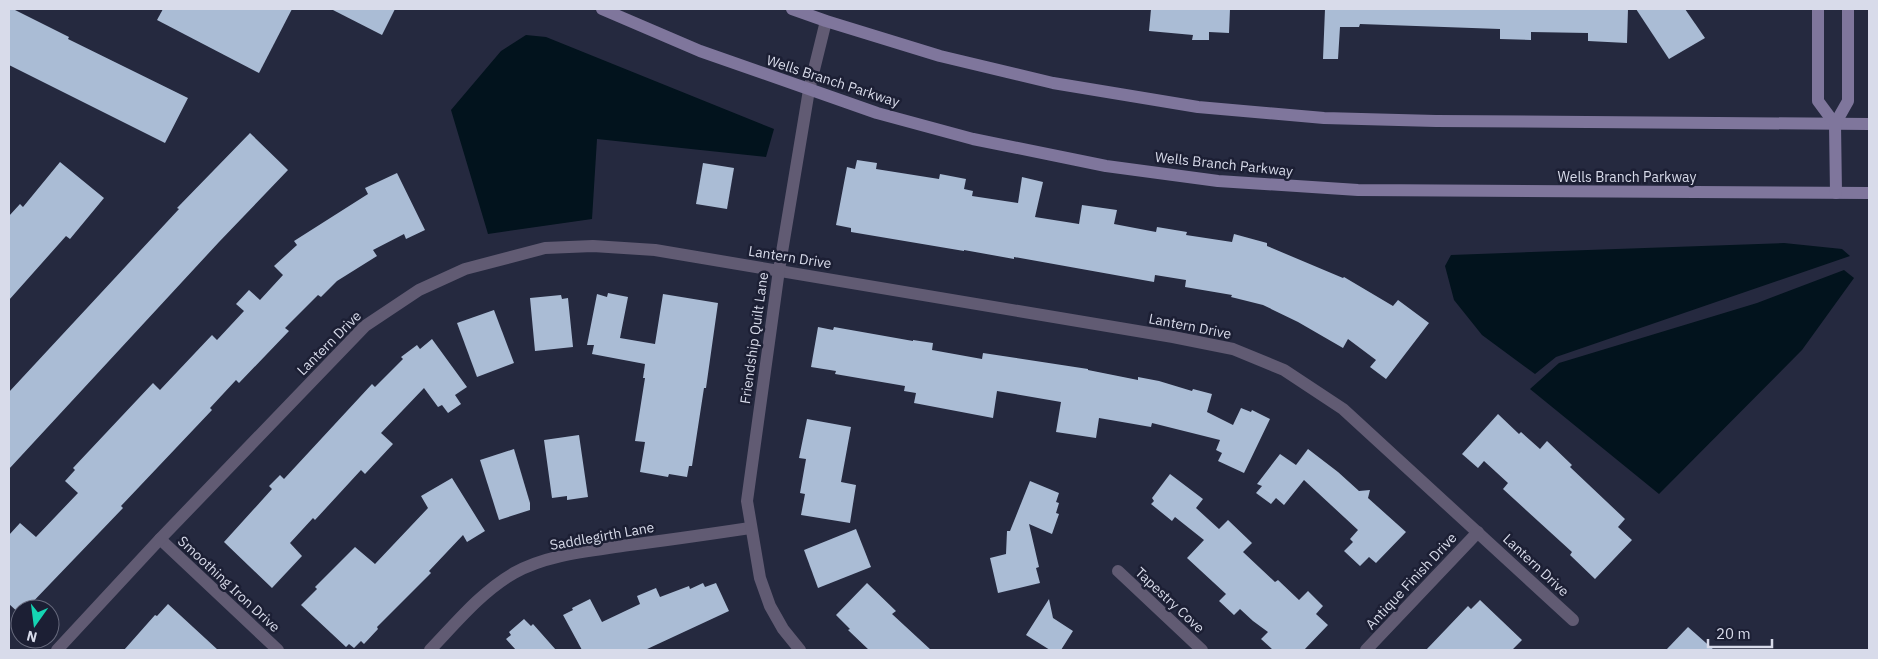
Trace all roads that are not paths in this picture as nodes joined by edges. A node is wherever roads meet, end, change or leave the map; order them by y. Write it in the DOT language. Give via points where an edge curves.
graph roads {
  1 [pos="602,9"];
  2 [pos="792,9"];
  3 [pos="1818,9"];
  4 [pos="1848,9"];
  5 [pos="826,21"];
  6 [pos="809,90"];
  7 [pos="1835,124"];
  8 [pos="1869,124"];
  9 [pos="1836,193"];
  10 [pos="1869,193"];
  11 [pos="778,270"];
  12 [pos="750,528"];
  13 [pos="1478,532"];
  14 [pos="160,539"];
  15 [pos="1118,571"];
  16 [pos="1573,620"];
  17 [pos="57,650"];
  18 [pos="278,650"];
  19 [pos="430,650"];
  20 [pos="800,650"];
  21 [pos="1202,650"];
  22 [pos="1366,650"];
  1 -- 6 [label="main road, Wells Branch Parkway" via="700,51"];
  2 -- 5 [label="main road"];
  3 -- 7 [label="main road" via="1818,101"];
  4 -- 7 [label="main road" via="1848,101"];
  5 -- 6 [label="street, Friendship Quilt Lane"];
  5 -- 7 [label="main road" via="940,56 1053,83 1198,107 1324,118 1436,121"];
  6 -- 9 [label="main road, Wells Branch Parkway" via="877,113 973,139 1106,166 1218,181 1358,190"];
  6 -- 11 [label="street, Friendship Quilt Lane"];
  7 -- 8 [label="main road"];
  7 -- 9 [label="main road"];
  9 -- 10 [label="main road, Wells Branch Parkway"];
  11 -- 12 [label="street, Friendship Quilt Lane" via="747,502"];
  11 -- 13 [label="street, Lantern Drive" via="1233,349 1284,370 1344,409"];
  11 -- 14 [label="street, Lantern Drive" via="655,250 593,246 545,248 465,269 419,290 364,326"];
  12 -- 19 [label="street, Saddlegirth Lane" via="545,560 515,573 477,600"];
  12 -- 20 [label="street, Friendship Quilt Lane" via="760,578 770,606"];
  13 -- 16 [label="street, Lantern Drive"];
  13 -- 22 [label="street, Antique Finish Drive"];
  14 -- 17 [label="street, Lantern Drive"];
  14 -- 18 [label="street, Smoothing Iron Drive"];
  15 -- 21 [label="street, Tapestry Cove"];
}
